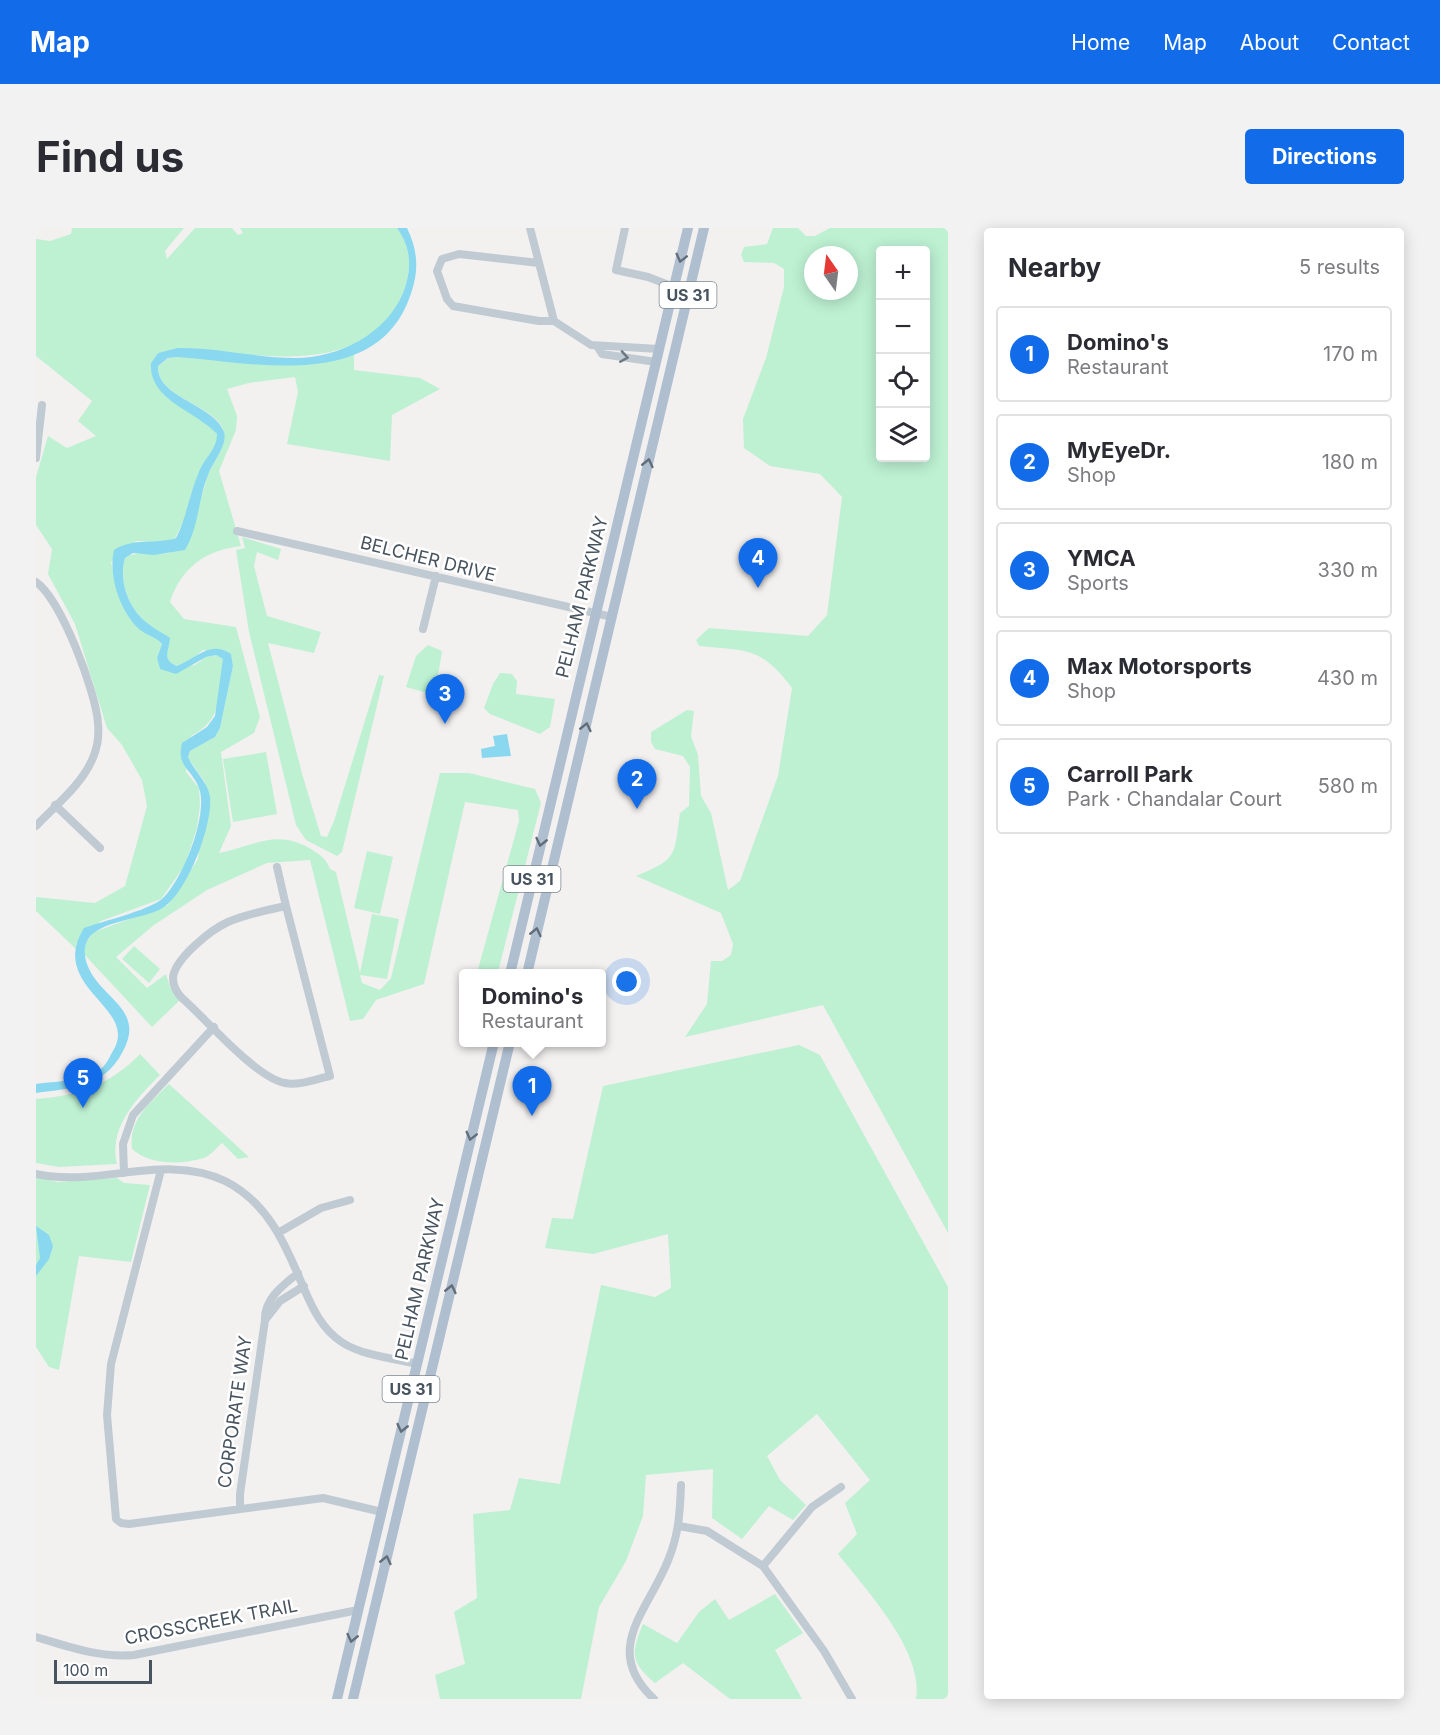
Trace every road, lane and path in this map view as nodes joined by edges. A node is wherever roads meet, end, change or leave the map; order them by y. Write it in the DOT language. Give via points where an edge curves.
graph roads {
  1 [pos="530,228"];
  2 [pos="625,228"];
  3 [pos="688,228"];
  4 [pos="704,228"];
  5 [pos="538,262"];
  6 [pos="674,287"];
  7 [pos="554,321"];
  8 [pos="597,346"];
  9 [pos="659,350"];
  10 [pos="674,352"];
  11 [pos="656,362"];
  12 [pos="42,405"];
  13 [pos="36,458"];
  14 [pos="619,516"];
  15 [pos="635,520"];
  16 [pos="237,531"];
  17 [pos="608,562"];
  18 [pos="624,566"];
  19 [pos="436,576"];
  20 [pos="36,582"];
  21 [pos="596,613"];
  22 [pos="612,617"];
  23 [pos="423,629"];
  24 [pos="588,648"];
  25 [pos="603,653"];
  26 [pos="572,783"];
  27 [pos="555,785"];
  28 [pos="55,805"];
  29 [pos="36,826"];
  30 [pos="100,848"];
  31 [pos="277,867"];
  32 [pos="286,906"];
  33 [pos="511,969"];
  34 [pos="528,969"];
  35 [pos="214,1027"];
  36 [pos="493,1047"];
  37 [pos="509,1047"];
  38 [pos="485,1079"];
  39 [pos="500,1083"];
  40 [pos="464,1166"];
  41 [pos="480,1168"];
  42 [pos="161,1170"];
  43 [pos="124,1173"];
  44 [pos="36,1174"];
  45 [pos="350,1200"];
  46 [pos="278,1233"];
  47 [pos="298,1273"];
  48 [pos="304,1286"];
  49 [pos="265,1320"];
  50 [pos="426,1325"];
  51 [pos="442,1327"];
  52 [pos="417,1364"];
  53 [pos="433,1367"];
  54 [pos="681,1485"];
  55 [pos="841,1487"];
  56 [pos="240,1508"];
  57 [pos="382,1512"];
  58 [pos="379,1523"];
  59 [pos="679,1526"];
  60 [pos="394,1529"];
  61 [pos="764,1566"];
  62 [pos="358,1610"];
  63 [pos="375,1610"];
  64 [pos="36,1637"];
  65 [pos="337,1699"];
  66 [pos="353,1699"];
  67 [pos="654,1699"];
  68 [pos="852,1699"];
  1 -- 5 [label="street"];
  2 -- 6 [label="street" via="616,270"];
  3 -- 6 [label="main road, PELHAM PARKWAY / US 31, one-way"];
  4 -- 10 [label="main road, PELHAM PARKWAY / US 31"];
  5 -- 7 [label="street"];
  5 -- 7 [label="street" via="459,254 442,259 437,271 453,306"];
  6 -- 9 [label="main road, PELHAM PARKWAY / US 31"];
  7 -- 8 [label="street"];
  8 -- 9 [label="street"];
  8 -- 11 [label="street, one-way" via="602,354"];
  9 -- 10 [label="main road"];
  9 -- 11 [label="main road, PELHAM PARKWAY / US 31"];
  15 -- 10 [label="main road, PELHAM PARKWAY / US 31, one-way"];
  11 -- 14 [label="main road, PELHAM PARKWAY / US 31"];
  12 -- 13 [label="street"];
  14 -- 15 [label="main road"];
  14 -- 17 [label="main road, PELHAM PARKWAY / US 31"];
  15 -- 18 [label="main road, PELHAM PARKWAY / US 31"];
  16 -- 19 [label="street, BELCHER DRIVE"];
  17 -- 18 [label="main road"];
  17 -- 21 [label="main road, PELHAM PARKWAY / US 31"];
  18 -- 22 [label="main road, PELHAM PARKWAY / US 31"];
  19 -- 21 [label="street, BELCHER DRIVE"];
  19 -- 23 [label="street"];
  20 -- 28 [label="street" via="49,593 66,623 98,722 97,748 90,765"];
  21 -- 22 [label="street, BELCHER DRIVE"];
  21 -- 24 [label="main road, PELHAM PARKWAY / US 31"];
  22 -- 25 [label="main road, PELHAM PARKWAY / US 31"];
  24 -- 25 [label="main road"];
  24 -- 27 [label="main road, PELHAM PARKWAY / US 31"];
  26 -- 25 [label="main road, PELHAM PARKWAY / US 31, one-way"];
  26 -- 27 [label="main road"];
  34 -- 26 [label="main road, PELHAM PARKWAY / US 31, one-way"];
  27 -- 33 [label="main road, PELHAM PARKWAY / US 31, one-way"];
  28 -- 29 [label="street"];
  28 -- 30 [label="street"];
  31 -- 32 [label="street"];
  32 -- 35 [label="street" via="219,926 176,968 173,977 178,993"];
  32 -- 35 [label="street" via="330,1076 291,1084 275,1080"];
  35 -- 43 [label="street" via="133,1115 123,1144"];
  36 -- 38 [label="main road, PELHAM PARKWAY / US 31"];
  37 -- 39 [label="main road, PELHAM PARKWAY / US 31"];
  38 -- 39 [label="main road"];
  38 -- 40 [label="main road, PELHAM PARKWAY / US 31, one-way"];
  39 -- 41 [label="main road, PELHAM PARKWAY / US 31"];
  40 -- 41 [label="main road"];
  40 -- 50 [label="main road, PELHAM PARKWAY / US 31"];
  51 -- 41 [label="main road, PELHAM PARKWAY / US 31, one-way"];
  42 -- 43 [label="street"];
  42 -- 46 [label="street" via="192,1171 232,1185 255,1202"];
  42 -- 56 [label="street" via="111,1364 107,1416 115,1515 118,1522 129,1524"];
  43 -- 44 [label="street" via="66,1178"];
  45 -- 46 [label="street" via="321,1208"];
  46 -- 47 [label="street"];
  47 -- 48 [label="street"];
  47 -- 49 [label="street, CORPORATE WAY" via="271,1298"];
  48 -- 49 [label="street, CORPORATE WAY" via="280,1301"];
  48 -- 52 [label="street" via="324,1326 344,1344"];
  49 -- 56 [label="street, CORPORATE WAY"];
  50 -- 51 [label="main road"];
  50 -- 52 [label="main road, PELHAM PARKWAY / US 31"];
  51 -- 53 [label="main road, PELHAM PARKWAY / US 31"];
  52 -- 53 [label="main road"];
  52 -- 57 [label="main road, PELHAM PARKWAY / US 31, one-way"];
  53 -- 60 [label="main road, PELHAM PARKWAY / US 31"];
  54 -- 59 [label="street"];
  55 -- 61 [label="street" via="812,1507"];
  56 -- 57 [label="street" via="323,1498"];
  57 -- 58 [label="main road, PELHAM PARKWAY / US 31"];
  58 -- 60 [label="main road"];
  58 -- 62 [label="main road, PELHAM PARKWAY / US 31"];
  59 -- 61 [label="street" via="707,1531"];
  59 -- 67 [label="street" via="668,1561 629,1644 634,1674"];
  63 -- 60 [label="main road, PELHAM PARKWAY / US 31, one-way"];
  61 -- 68 [label="street"];
  62 -- 63 [label="main road"];
  62 -- 64 [label="street, CROSSCREEK TRAIL" via="134,1655 84,1652"];
  62 -- 65 [label="main road, PELHAM PARKWAY / US 31, one-way"];
  63 -- 66 [label="main road, PELHAM PARKWAY / US 31"];
}
